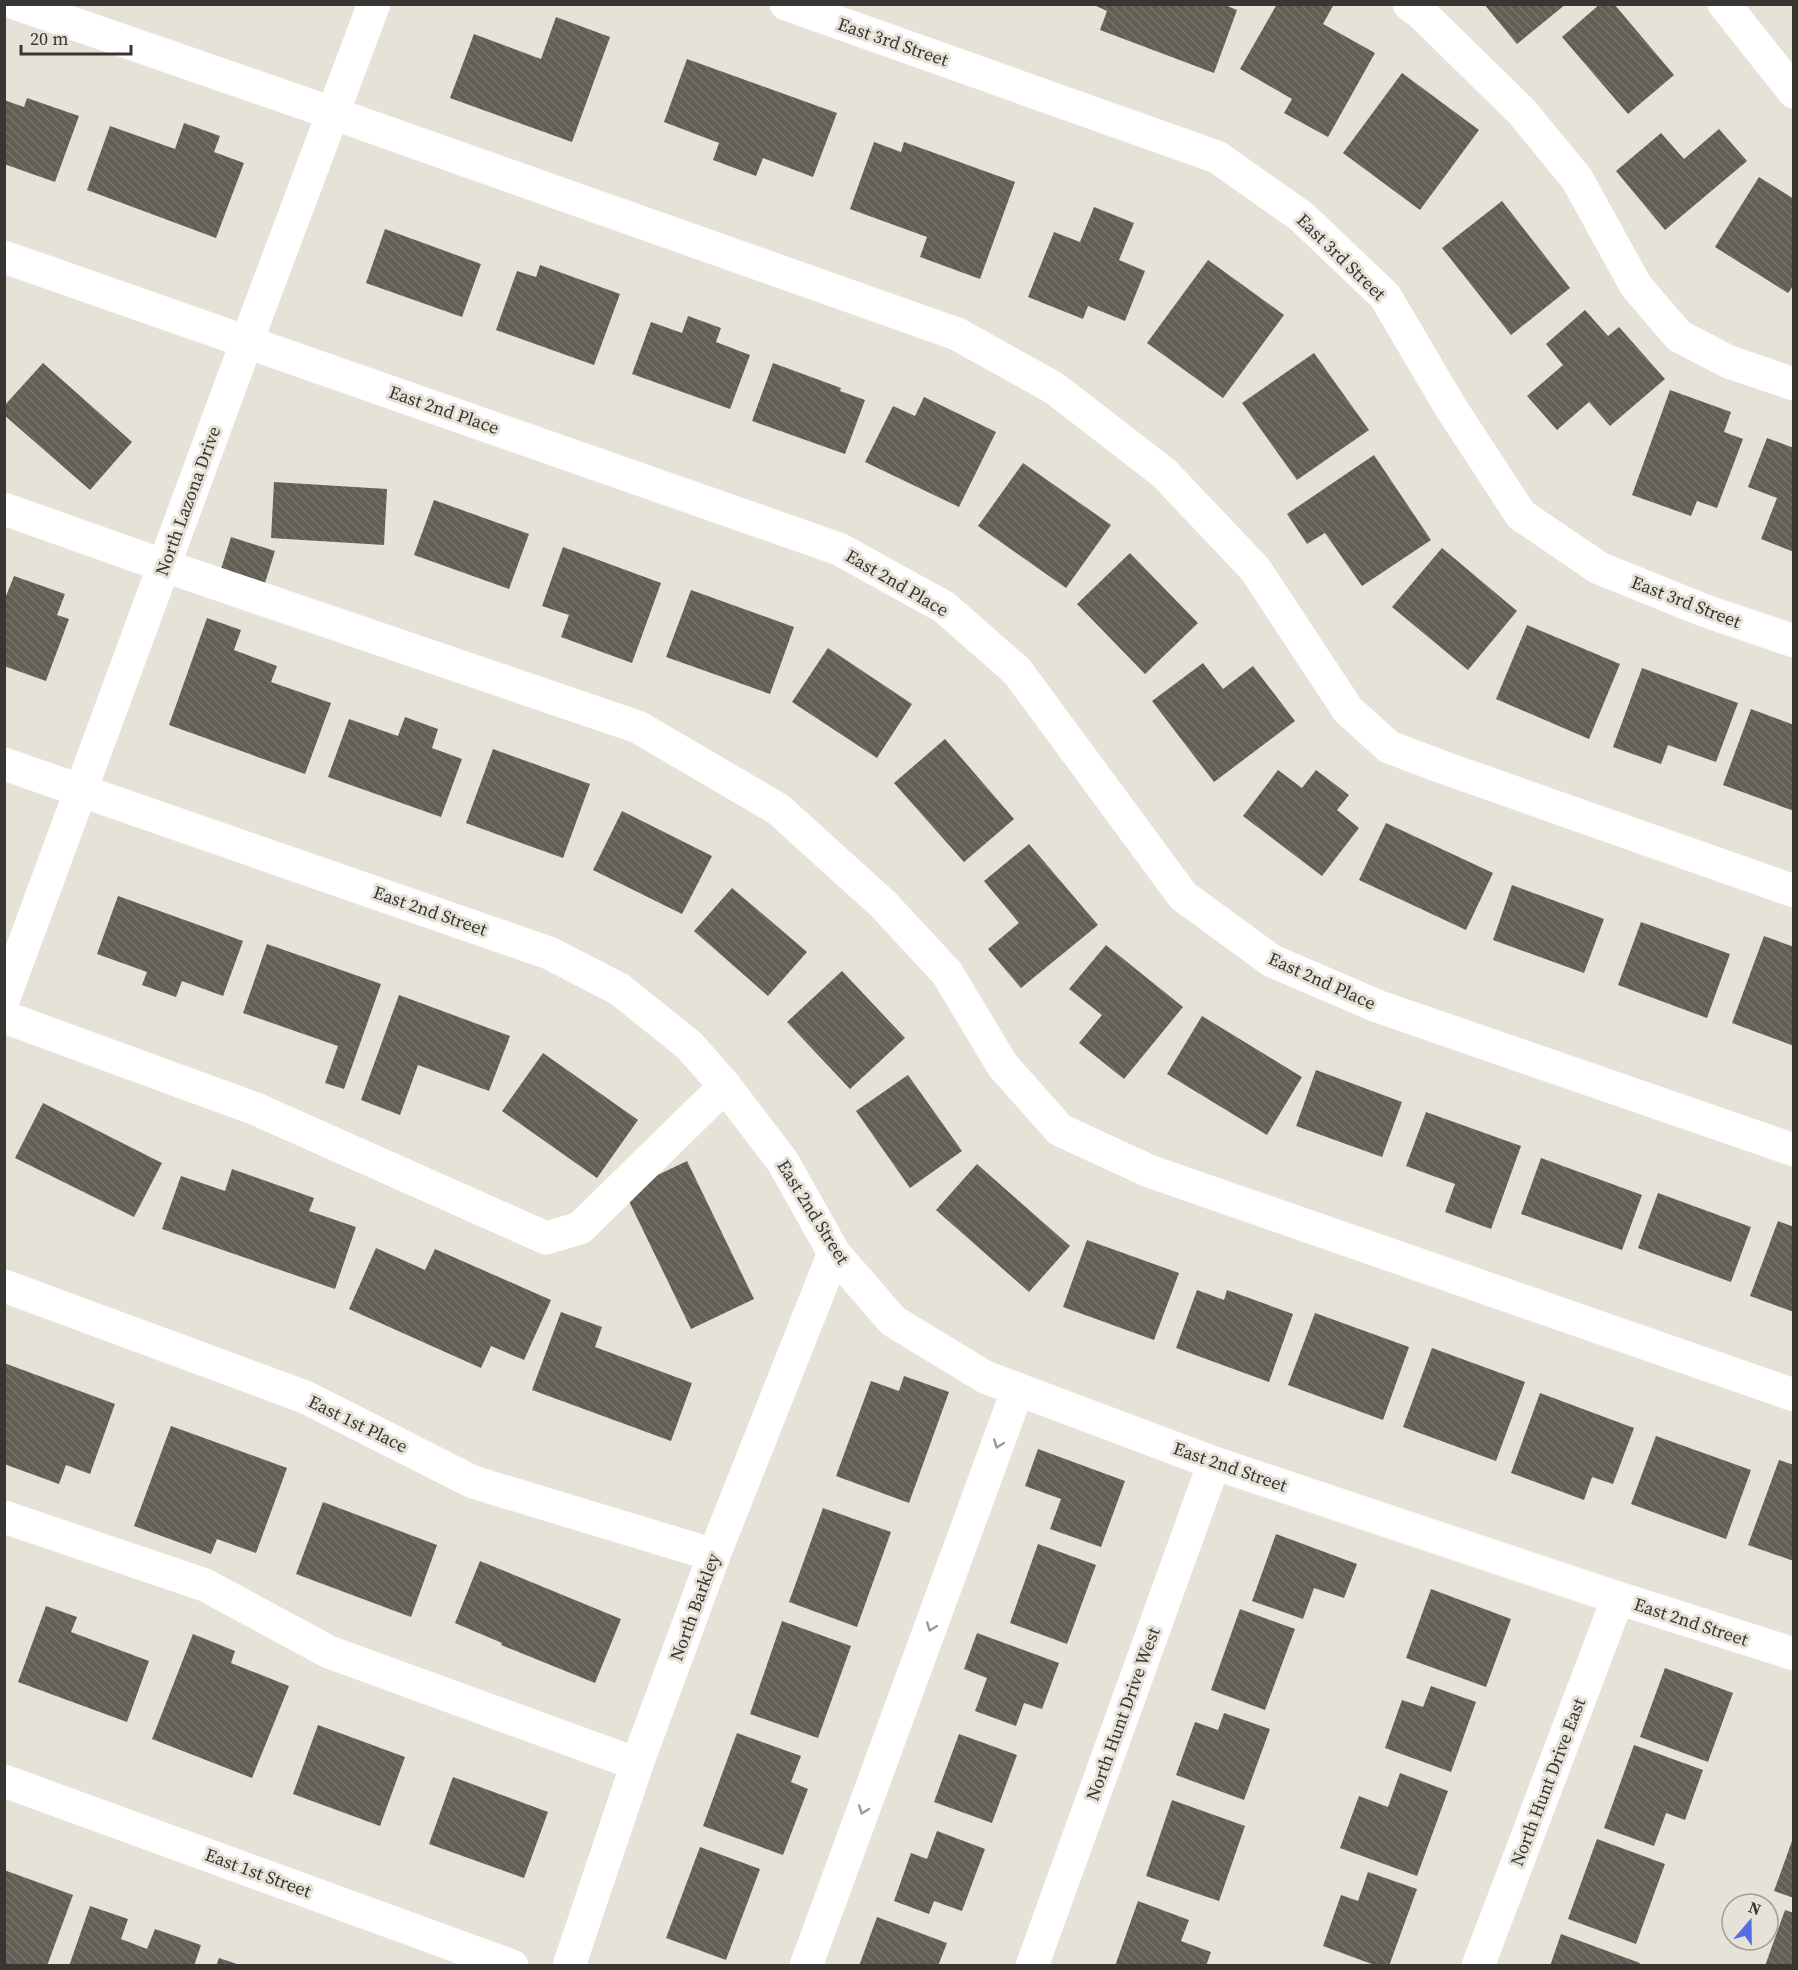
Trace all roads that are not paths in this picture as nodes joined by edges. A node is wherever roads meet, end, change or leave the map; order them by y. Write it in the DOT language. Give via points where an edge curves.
graph roads {
  1 [pos="18,4"];
  2 [pos="374,4"];
  3 [pos="786,4"];
  4 [pos="1409,4"];
  5 [pos="1724,4"];
  6 [pos="1794,92"];
  7 [pos="332,113"];
  8 [pos="4,257"];
  9 [pos="247,341"];
  10 [pos="1794,384"];
  11 [pos="4,509"];
  12 [pos="165,566"];
  13 [pos="1794,641"];
  14 [pos="4,764"];
  15 [pos="81,791"];
  16 [pos="1794,891"];
  17 [pos="4,998"];
  18 [pos="4,1017"];
  19 [pos="725,1086"];
  20 [pos="1794,1150"];
  21 [pos="834,1253"];
  22 [pos="4,1286"];
  23 [pos="1018,1389"];
  24 [pos="1794,1395"];
  25 [pos="1214,1463"];
  26 [pos="4,1517"];
  27 [pos="714,1555"];
  28 [pos="1618,1599"];
  29 [pos="1794,1654"];
  30 [pos="637,1764"];
  31 [pos="4,1781"];
  32 [pos="512,1965"];
  33 [pos="569,1965"];
  34 [pos="806,1965"];
  35 [pos="1032,1965"];
  36 [pos="1478,1965"];
  1 -- 7 [label="street"];
  2 -- 7 [label="street, North Lazona Drive"];
  3 -- 13 [label="street, East 3rd Street" via="1217,157 1302,217 1385,296 1451,408 1521,515 1599,568"];
  4 -- 10 [label="street" via="1529,120 1577,179 1636,286 1679,336 1729,362"];
  5 -- 6 [label="street"];
  7 -- 9 [label="street, North Lazona Drive"];
  7 -- 16 [label="street" via="957,334 1054,388 1164,473 1255,569 1348,710 1389,747"];
  8 -- 9 [label="street, East 2nd Place"];
  9 -- 12 [label="street, North Lazona Drive"];
  9 -- 20 [label="street, East 2nd Place" via="839,549 944,607 1017,670 1183,896 1272,961 1377,1006"];
  11 -- 12 [label="street"];
  12 -- 15 [label="street, North Lazona Drive"];
  12 -- 24 [label="street" via="638,727 778,809 883,904 947,973 1003,1066 1060,1130 1149,1172"];
  14 -- 15 [label="street, East 2nd Street"];
  15 -- 17 [label="street, North Lazona Drive"];
  15 -- 19 [label="street, East 2nd Street" via="549,952 619,989 689,1045"];
  18 -- 19 [label="street" via="256,1108 546,1238 579,1228"];
  19 -- 21 [label="street, East 2nd Street" via="783,1162"];
  21 -- 23 [label="street, East 2nd Street" via="893,1321 985,1377"];
  21 -- 27 [label="street, North Barkley"];
  22 -- 27 [label="street, East 1st Place" via="305,1397 473,1482"];
  23 -- 25 [label="street, East 2nd Street"];
  23 -- 34 [label="street, one-way"];
  25 -- 28 [label="street, East 2nd Street"];
  25 -- 35 [label="street, North Hunt Drive West"];
  26 -- 30 [label="street" via="206,1585 329,1652"];
  27 -- 30 [label="street, North Barkley"];
  28 -- 29 [label="street, East 2nd Street"];
  28 -- 36 [label="street, North Hunt Drive East"];
  30 -- 33 [label="street, North Barkley"];
  31 -- 32 [label="street, East 1st Street"];
}
